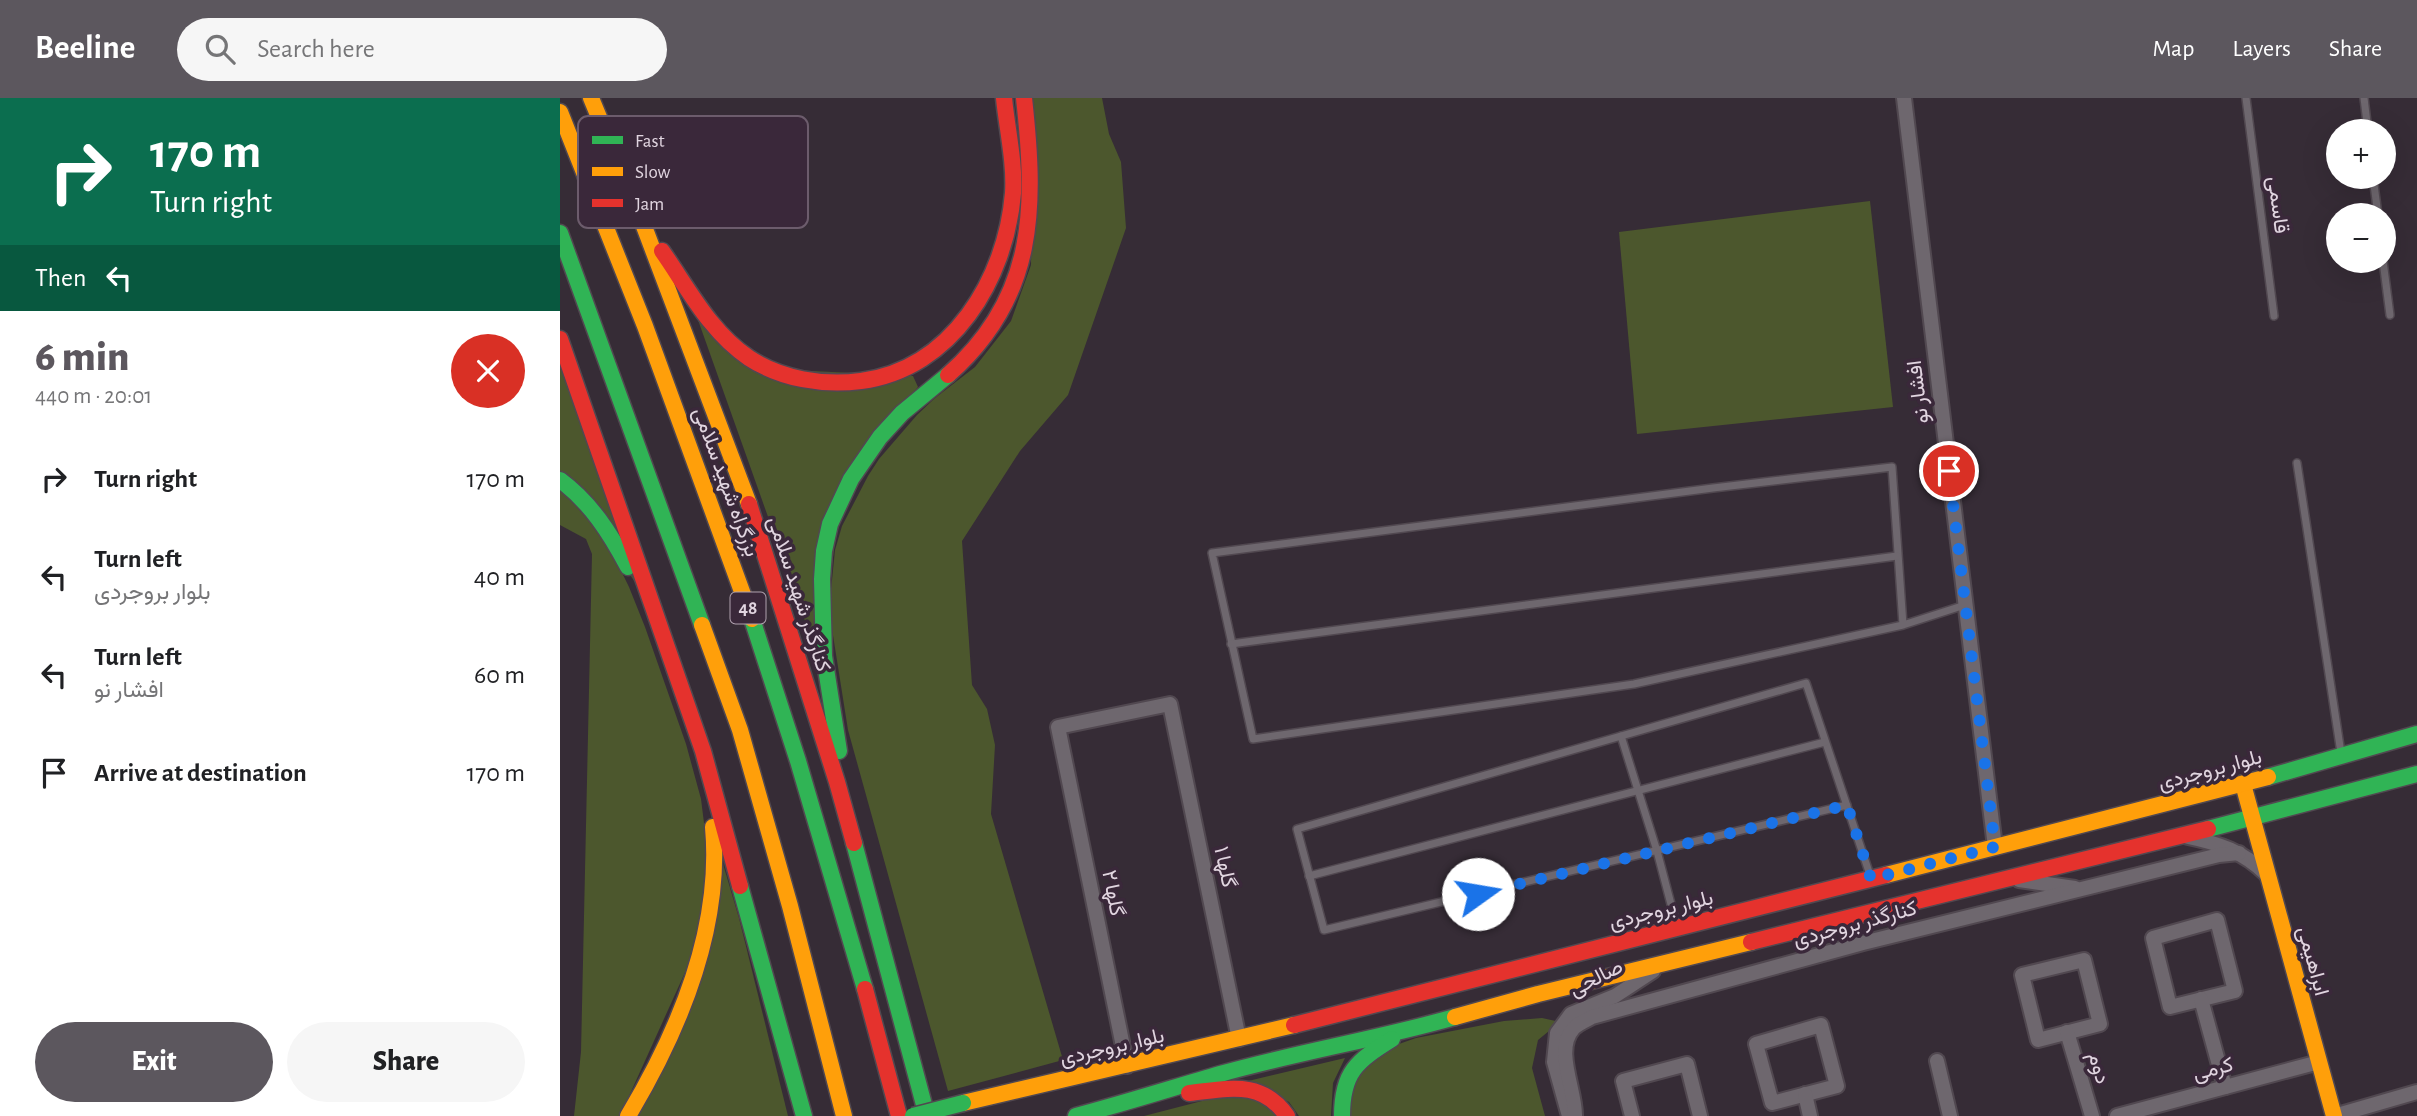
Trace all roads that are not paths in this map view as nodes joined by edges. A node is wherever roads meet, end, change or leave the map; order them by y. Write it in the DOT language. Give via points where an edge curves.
graph roads {
  1 [pos="592,98"];
  2 [pos="1004,98"];
  3 [pos="1024,98"];
  4 [pos="1904,98"];
  5 [pos="2246,98"];
  6 [pos="2364,98"];
  7 [pos="560,112"];
  8 [pos="599,116"];
  9 [pos="2367,119"];
  10 [pos="578,156"];
  11 [pos="608,228"];
  12 [pos="645,228"];
  13 [pos="647,228"];
  14 [pos="560,233"];
  15 [pos="2385,273"];
  16 [pos="2390,315"];
  17 [pos="2274,316"];
  18 [pos="560,339"];
  19 [pos="2297,463"];
  20 [pos="560,480"];
  21 [pos="1897,556"];
  22 [pos="1966,605"];
  23 [pos="1903,625"];
  24 [pos="665,637"];
  25 [pos="1231,644"];
  26 [pos="1170,704"];
  27 [pos="2417,734"];
  28 [pos="1621,736"];
  29 [pos="1825,742"];
  30 [pos="703,751"];
  31 [pos="2341,754"];
  32 [pos="2417,774"];
  33 [pos="837,782"];
  34 [pos="2243,784"];
  35 [pos="1639,792"];
  36 [pos="1847,805"];
  37 [pos="2252,817"];
  38 [pos="2180,836"];
  39 [pos="1995,847"];
  40 [pos="1657,851"];
  41 [pos="2239,853"];
  42 [pos="1309,876"];
  43 [pos="2268,877"];
  44 [pos="1871,879"];
  45 [pos="2007,879"];
  46 [pos="2083,888"];
  47 [pos="1677,928"];
  48 [pos="1660,966"];
  49 [pos="2201,999"];
  50 [pos="1405,1031"];
  51 [pos="2067,1032"];
  52 [pos="1239,1038"];
  53 [pos="1937,1061"];
  54 [pos="2319,1062"];
  55 [pos="1127,1066"];
  56 [pos="2225,1087"];
  57 [pos="2417,1092"];
  58 [pos="1805,1094"];
  59 [pos="1152,1096"];
  60 [pos="2145,1112"];
  61 [pos="628,1116"];
  62 [pos="804,1116"];
  63 [pos="844,1116"];
  64 [pos="899,1116"];
  65 [pos="913,1116"];
  66 [pos="927,1116"];
  67 [pos="1076,1116"];
  68 [pos="1287,1116"];
  69 [pos="1342,1116"];
  70 [pos="1569,1116"];
  71 [pos="1575,1116"];
  72 [pos="1632,1116"];
  73 [pos="1700,1116"];
  74 [pos="1810,1116"];
  75 [pos="1950,1116"];
  76 [pos="2092,1116"];
  77 [pos="2117,1116"];
  78 [pos="2334,1116"];
  1 -- 8 [label="main road, کنارگذر شهید سلامی"];
  2 -- 13 [label="main road" via="1013,191 1004,242 987,289 937,350 888,376 821,383 786,375 750,358 720,333"];
  3 -- 33 [label="main road" via="1032,192 1018,277 987,334 883,433 862,461 830,524 822,583 825,674 840,747"];
  4 -- 22 [label="street, افشار نو"];
  5 -- 17 [label="lane, قاسمی"];
  6 -- 9 [label="lane"];
  7 -- 10 [label="main road, بزرگراه شهید سلامی / 48"];
  11 -- 64 [label="main road, بزرگراه شهید سلامی / 48" via="713,505 784,715 838,890"];
  12 -- 33 [label="main road, کنارگذر شهید سلامی" via="745,491"];
  14 -- 63 [label="main road, 48" via="740,730"];
  15 -- 16 [label="lane"];
  18 -- 24 [label="main road"];
  19 -- 31 [label="lane"];
  20 -- 24 [label="main road" via="607,528"];
  21 -- 23 [label="lane"];
  21 -- 25 [label="lane"];
  21 -- 25 [label="lane" via="1892,467 1212,553"];
  22 -- 23 [label="lane"];
  22 -- 39 [label="street, افشار نو"];
  23 -- 25 [label="lane" via="1634,684 1253,739"];
  24 -- 30 [label="main road"];
  26 -- 52 [label="street, گلها ۱"];
  26 -- 55 [label="street, گلها ۲" via="1059,727"];
  27 -- 31 [label="main road, بلوار بروجردی"];
  28 -- 29 [label="lane" via="1806,684"];
  28 -- 35 [label="lane"];
  28 -- 42 [label="lane" via="1297,829"];
  29 -- 35 [label="lane"];
  29 -- 36 [label="lane"];
  30 -- 61 [label="main road" via="716,846 706,938 684,1000"];
  30 -- 62 [label="main road"];
  31 -- 34 [label="main road, بلوار بروجردی"];
  32 -- 37 [label="main road"];
  33 -- 66 [label="main road, کنارگذر شهید سلامی"];
  34 -- 37 [label="main road, ابراهیمی"];
  34 -- 39 [label="main road, بلوار بروجردی"];
  35 -- 40 [label="lane"];
  35 -- 42 [label="lane"];
  36 -- 40 [label="lane"];
  36 -- 44 [label="lane"];
  37 -- 38 [label="main road"];
  37 -- 43 [label="main road, ابراهیمی"];
  38 -- 41 [label="street"];
  38 -- 45 [label="main road"];
  39 -- 44 [label="main road, بلوار بروجردی"];
  40 -- 42 [label="lane" via="1324,930"];
  40 -- 47 [label="lane"];
  41 -- 43 [label="street"];
  41 -- 46 [label="street, کنارگذر بروجردی"];
  43 -- 54 [label="main road, ابراهیمی"];
  44 -- 47 [label="main road, بلوار بروجردی"];
  45 -- 46 [label="street"];
  45 -- 48 [label="main road"];
  46 -- 71 [label="street, کنارگذر بروجردی" via="1592,1017 1573,1029 1566,1045"];
  47 -- 52 [label="main road, بلوار بروجردی"];
  48 -- 50 [label="main road"];
  48 -- 70 [label="street, صالحی" via="1615,996 1571,1014 1557,1033 1554,1062"];
  49 -- 49 [label="street" via="2235,991 2217,920 2153,938 2170,1007"];
  49 -- 56 [label="street"];
  50 -- 59 [label="main road" via="1221,1074"];
  50 -- 69 [label="main road" via="1359,1061 1349,1073 1343,1088"];
  51 -- 51 [label="street" via="2101,1024 2084,960 2022,975 2038,1040"];
  51 -- 76 [label="street, دوم"];
  52 -- 55 [label="main road, بلوار بروجردی"];
  53 -- 75 [label="street"];
  54 -- 56 [label="street, کرمی"];
  54 -- 78 [label="main road, ابراهیمی"];
  55 -- 65 [label="main road, بلوار بروجردی, bridge"];
  56 -- 60 [label="street, کرمی"];
  57 -- 78 [label="street"];
  58 -- 58 [label="street" via="1837,1086 1821,1025 1756,1044 1772,1103"];
  58 -- 74 [label="street"];
  59 -- 67 [label="main road"];
  59 -- 68 [label="main road" via="1258,1090 1272,1097"];
  60 -- 77 [label="street, کرمی"];
  72 -- 73 [label="street" via="1623,1081 1687,1064"];
}
